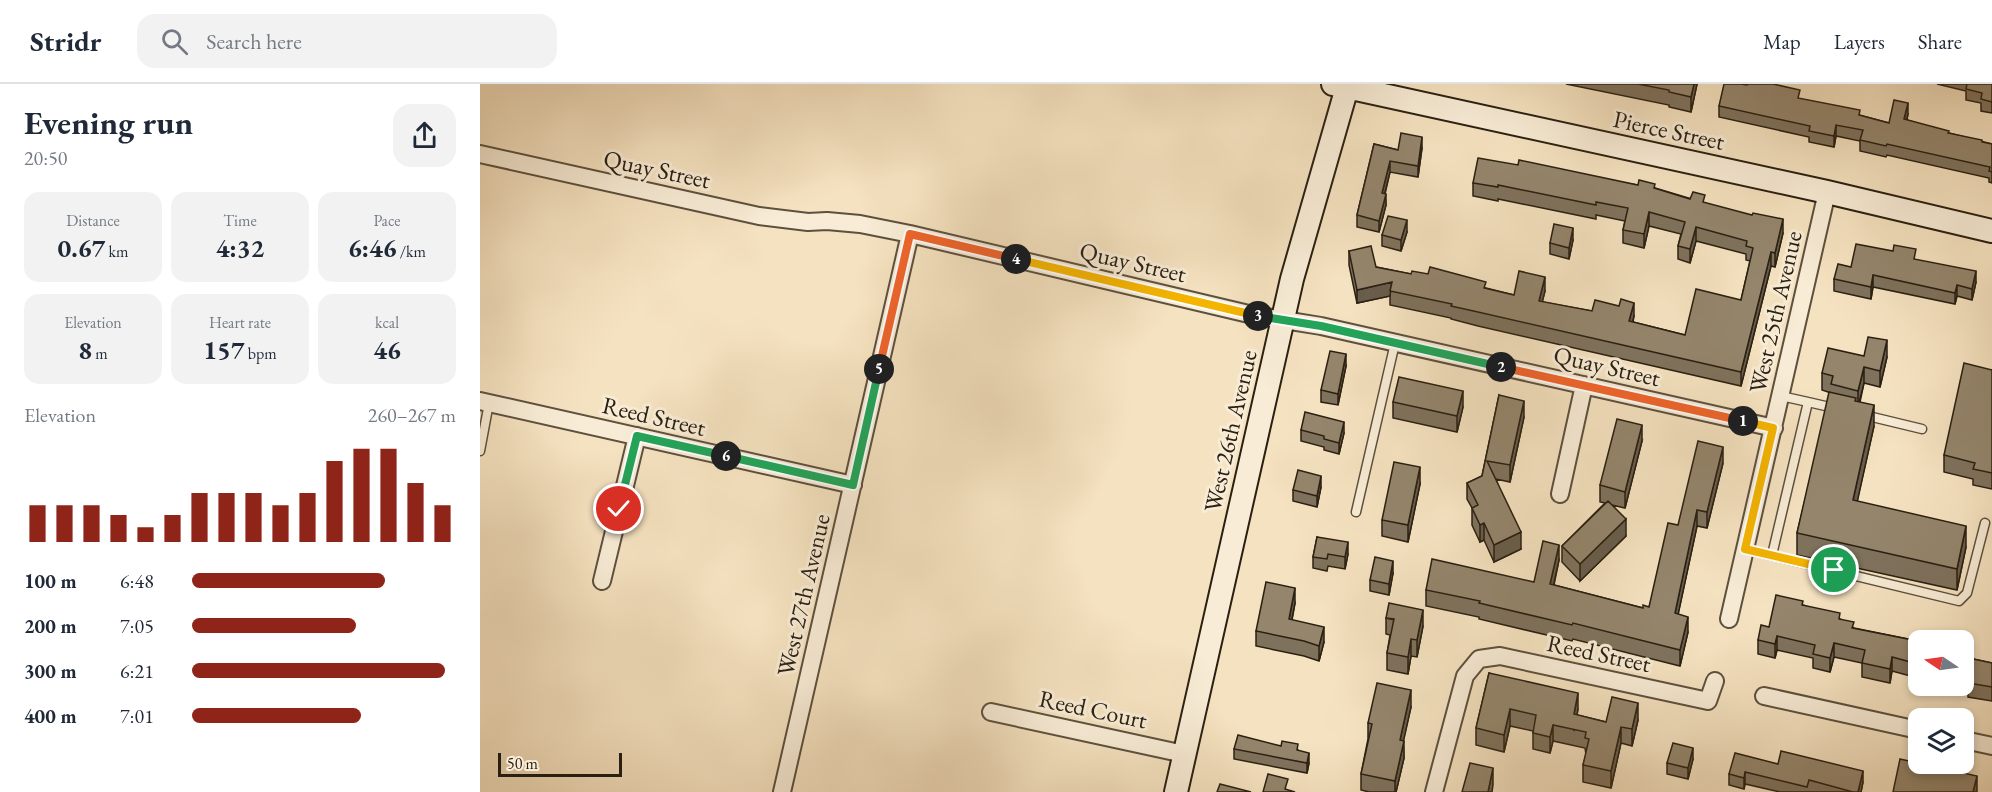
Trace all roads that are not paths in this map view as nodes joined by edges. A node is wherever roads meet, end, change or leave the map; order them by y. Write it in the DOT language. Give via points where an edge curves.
graph roads {
  1 [pos="1343,85"];
  2 [pos="480,154"];
  3 [pos="1827,192"];
  4 [pos="1992,231"];
  5 [pos="910,234"];
  6 [pos="1283,320"];
  7 [pos="1395,343"];
  8 [pos="1584,386"];
  9 [pos="1781,396"];
  10 [pos="485,402"];
  11 [pos="1808,402"];
  12 [pos="1842,410"];
  13 [pos="1853,413"];
  14 [pos="1773,428"];
  15 [pos="1922,429"];
  16 [pos="637,436"];
  17 [pos="480,451"];
  18 [pos="853,485"];
  19 [pos="1560,494"];
  20 [pos="1356,512"];
  21 [pos="1985,523"];
  22 [pos="1745,549"];
  23 [pos="1772,555"];
  24 [pos="602,581"];
  25 [pos="1729,619"];
  26 [pos="1715,681"];
  27 [pos="1764,696"];
  28 [pos="992,712"];
  29 [pos="1908,728"];
  30 [pos="1974,742"];
  31 [pos="1992,746"];
  32 [pos="1184,754"];
  33 [pos="782,792"];
  34 [pos="1176,792"];
  35 [pos="1434,792"];
  1 -- 3 [label="street, Pierce Street"];
  1 -- 6 [label="street, West 26th Avenue"];
  2 -- 5 [label="street, Quay Street" via="759,216 860,224"];
  3 -- 4 [label="street, Pierce Street"];
  3 -- 9 [label="street, West 25th Avenue"];
  5 -- 6 [label="street, Quay Street"];
  5 -- 18 [label="street, West 27th Avenue"];
  6 -- 7 [label="street, Quay Street"];
  6 -- 32 [label="street, West 26th Avenue"];
  7 -- 8 [label="street, Quay Street"];
  7 -- 20 [label="lane"];
  8 -- 14 [label="street, Quay Street"];
  8 -- 19 [label="street"];
  9 -- 11 [label="lane"];
  9 -- 14 [label="street, West 25th Avenue"];
  10 -- 16 [label="street, Reed Street"];
  10 -- 17 [label="lane"];
  11 -- 12 [label="lane"];
  11 -- 23 [label="lane"];
  13 -- 15 [label="lane"];
  14 -- 22 [label="street, West 25th Avenue"];
  16 -- 18 [label="street, Reed Street"];
  16 -- 24 [label="street"];
  18 -- 33 [label="street, West 27th Avenue"];
  21 -- 23 [label="lane" via="1967,593 1959,601"];
  22 -- 23 [label="lane"];
  22 -- 25 [label="street, West 25th Avenue"];
  26 -- 35 [label="street, Reed Street" via="1708,701 1500,656 1479,659 1465,676"];
  27 -- 29 [label="street"];
  28 -- 32 [label="street, Reed Court"];
  30 -- 31 [label="street"];
  32 -- 34 [label="street, West 26th Avenue"];
}
